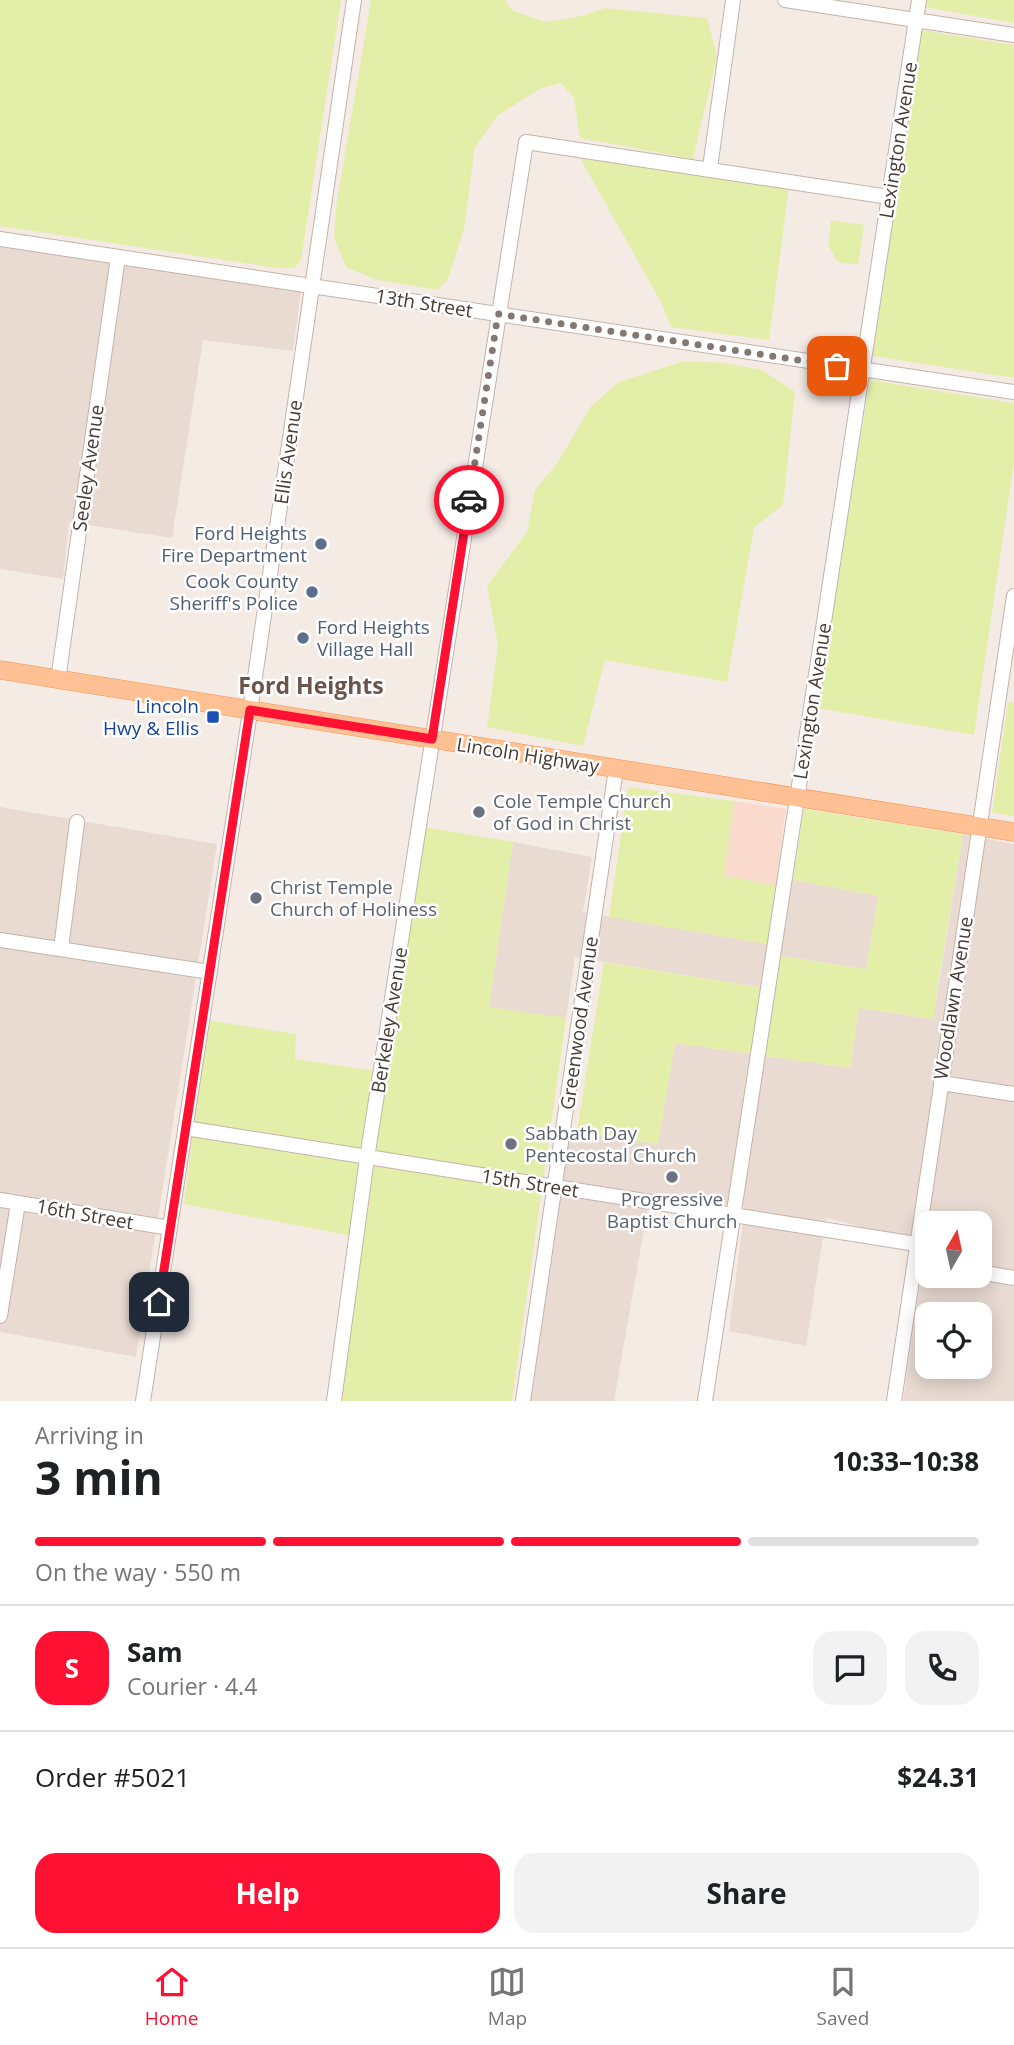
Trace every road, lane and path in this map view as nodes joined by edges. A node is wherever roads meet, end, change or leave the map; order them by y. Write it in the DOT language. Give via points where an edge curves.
graph roads {
  1 [pos="354,0"];
  2 [pos="733,0"];
  3 [pos="785,0"];
  4 [pos="919,0"];
  5 [pos="916,20"];
  6 [pos="1014,35"];
  7 [pos="710,168"];
  8 [pos="890,197"];
  9 [pos="0,239"];
  10 [pos="118,257"];
  11 [pos="312,286"];
  12 [pos="498,314"];
  13 [pos="863,370"];
  14 [pos="1014,393"];
  15 [pos="1013,603"];
  16 [pos="0,670"];
  17 [pos="58,680"];
  18 [pos="250,710"];
  19 [pos="432,739"];
  20 [pos="616,769"];
  21 [pos="798,798"];
  22 [pos="77,822"];
  23 [pos="979,827"];
  24 [pos="1014,832"];
  25 [pos="0,940"];
  26 [pos="61,949"];
  27 [pos="210,972"];
  28 [pos="941,1083"];
  29 [pos="1014,1094"];
  30 [pos="186,1128"];
  31 [pos="368,1158"];
  32 [pos="555,1187"];
  33 [pos="0,1200"];
  34 [pos="18,1203"];
  35 [pos="921,1211"];
  36 [pos="734,1215"];
  37 [pos="170,1228"];
  38 [pos="915,1244"];
  39 [pos="992,1274"];
  40 [pos="1014,1278"];
  41 [pos="916,1288"];
  42 [pos="0,1316"];
  43 [pos="143,1401"];
  44 [pos="334,1401"];
  45 [pos="523,1401"];
  46 [pos="705,1401"];
  47 [pos="894,1401"];
  1 -- 11 [label="street, Ellis Avenue"];
  2 -- 7 [label="street"];
  3 -- 5 [label="street"];
  4 -- 5 [label="street, Lexington Avenue"];
  5 -- 6 [label="street"];
  5 -- 8 [label="street, Lexington Avenue"];
  7 -- 8 [label="street"];
  7 -- 12 [label="street, Berkeley Avenue" via="526,142"];
  8 -- 13 [label="street, Lexington Avenue"];
  9 -- 10 [label="street, 13th Street"];
  10 -- 11 [label="street, 13th Street"];
  10 -- 17 [label="street, Seeley Avenue"];
  11 -- 12 [label="street, 13th Street"];
  11 -- 18 [label="street, Ellis Avenue"];
  12 -- 13 [label="street, 13th Street"];
  12 -- 19 [label="street, Berkeley Avenue"];
  13 -- 14 [label="street, 13th Street"];
  13 -- 21 [label="street, Lexington Avenue"];
  15 -- 23 [label="street, Woodlawn Avenue"];
  16 -- 17 [label="main road, Lincoln Highway"];
  17 -- 18 [label="main road, Lincoln Highway"];
  18 -- 19 [label="main road, Lincoln Highway"];
  18 -- 27 [label="street, Ellis Avenue"];
  19 -- 20 [label="main road, Lincoln Highway"];
  19 -- 31 [label="street, Berkeley Avenue"];
  20 -- 21 [label="main road, Lincoln Highway"];
  20 -- 32 [label="street, Greenwood Avenue"];
  21 -- 23 [label="main road, Lincoln Highway"];
  21 -- 36 [label="street, Lexington Avenue"];
  22 -- 26 [label="street"];
  23 -- 24 [label="main road, Lincoln Highway"];
  23 -- 28 [label="street, Woodlawn Avenue"];
  25 -- 26 [label="street"];
  26 -- 27 [label="street"];
  27 -- 30 [label="street, Ellis Avenue"];
  28 -- 29 [label="street"];
  28 -- 35 [label="street, Woodlawn Avenue"];
  30 -- 31 [label="street, 15th Street"];
  30 -- 37 [label="street, Ellis Avenue"];
  31 -- 32 [label="street, 15th Street"];
  31 -- 44 [label="street, Berkeley Avenue"];
  32 -- 36 [label="street, 15th Street"];
  32 -- 45 [label="street, Greenwood Avenue"];
  33 -- 34 [label="street, 16th Street"];
  34 -- 37 [label="street, 16th Street"];
  34 -- 42 [label="street"];
  36 -- 38 [label="street, 15th Street"];
  36 -- 46 [label="street, Lexington Avenue"];
  37 -- 43 [label="street, Ellis Avenue"];
  39 -- 40 [label="street"];
  41 -- 47 [label="street, Woodlawn Avenue"];
}
